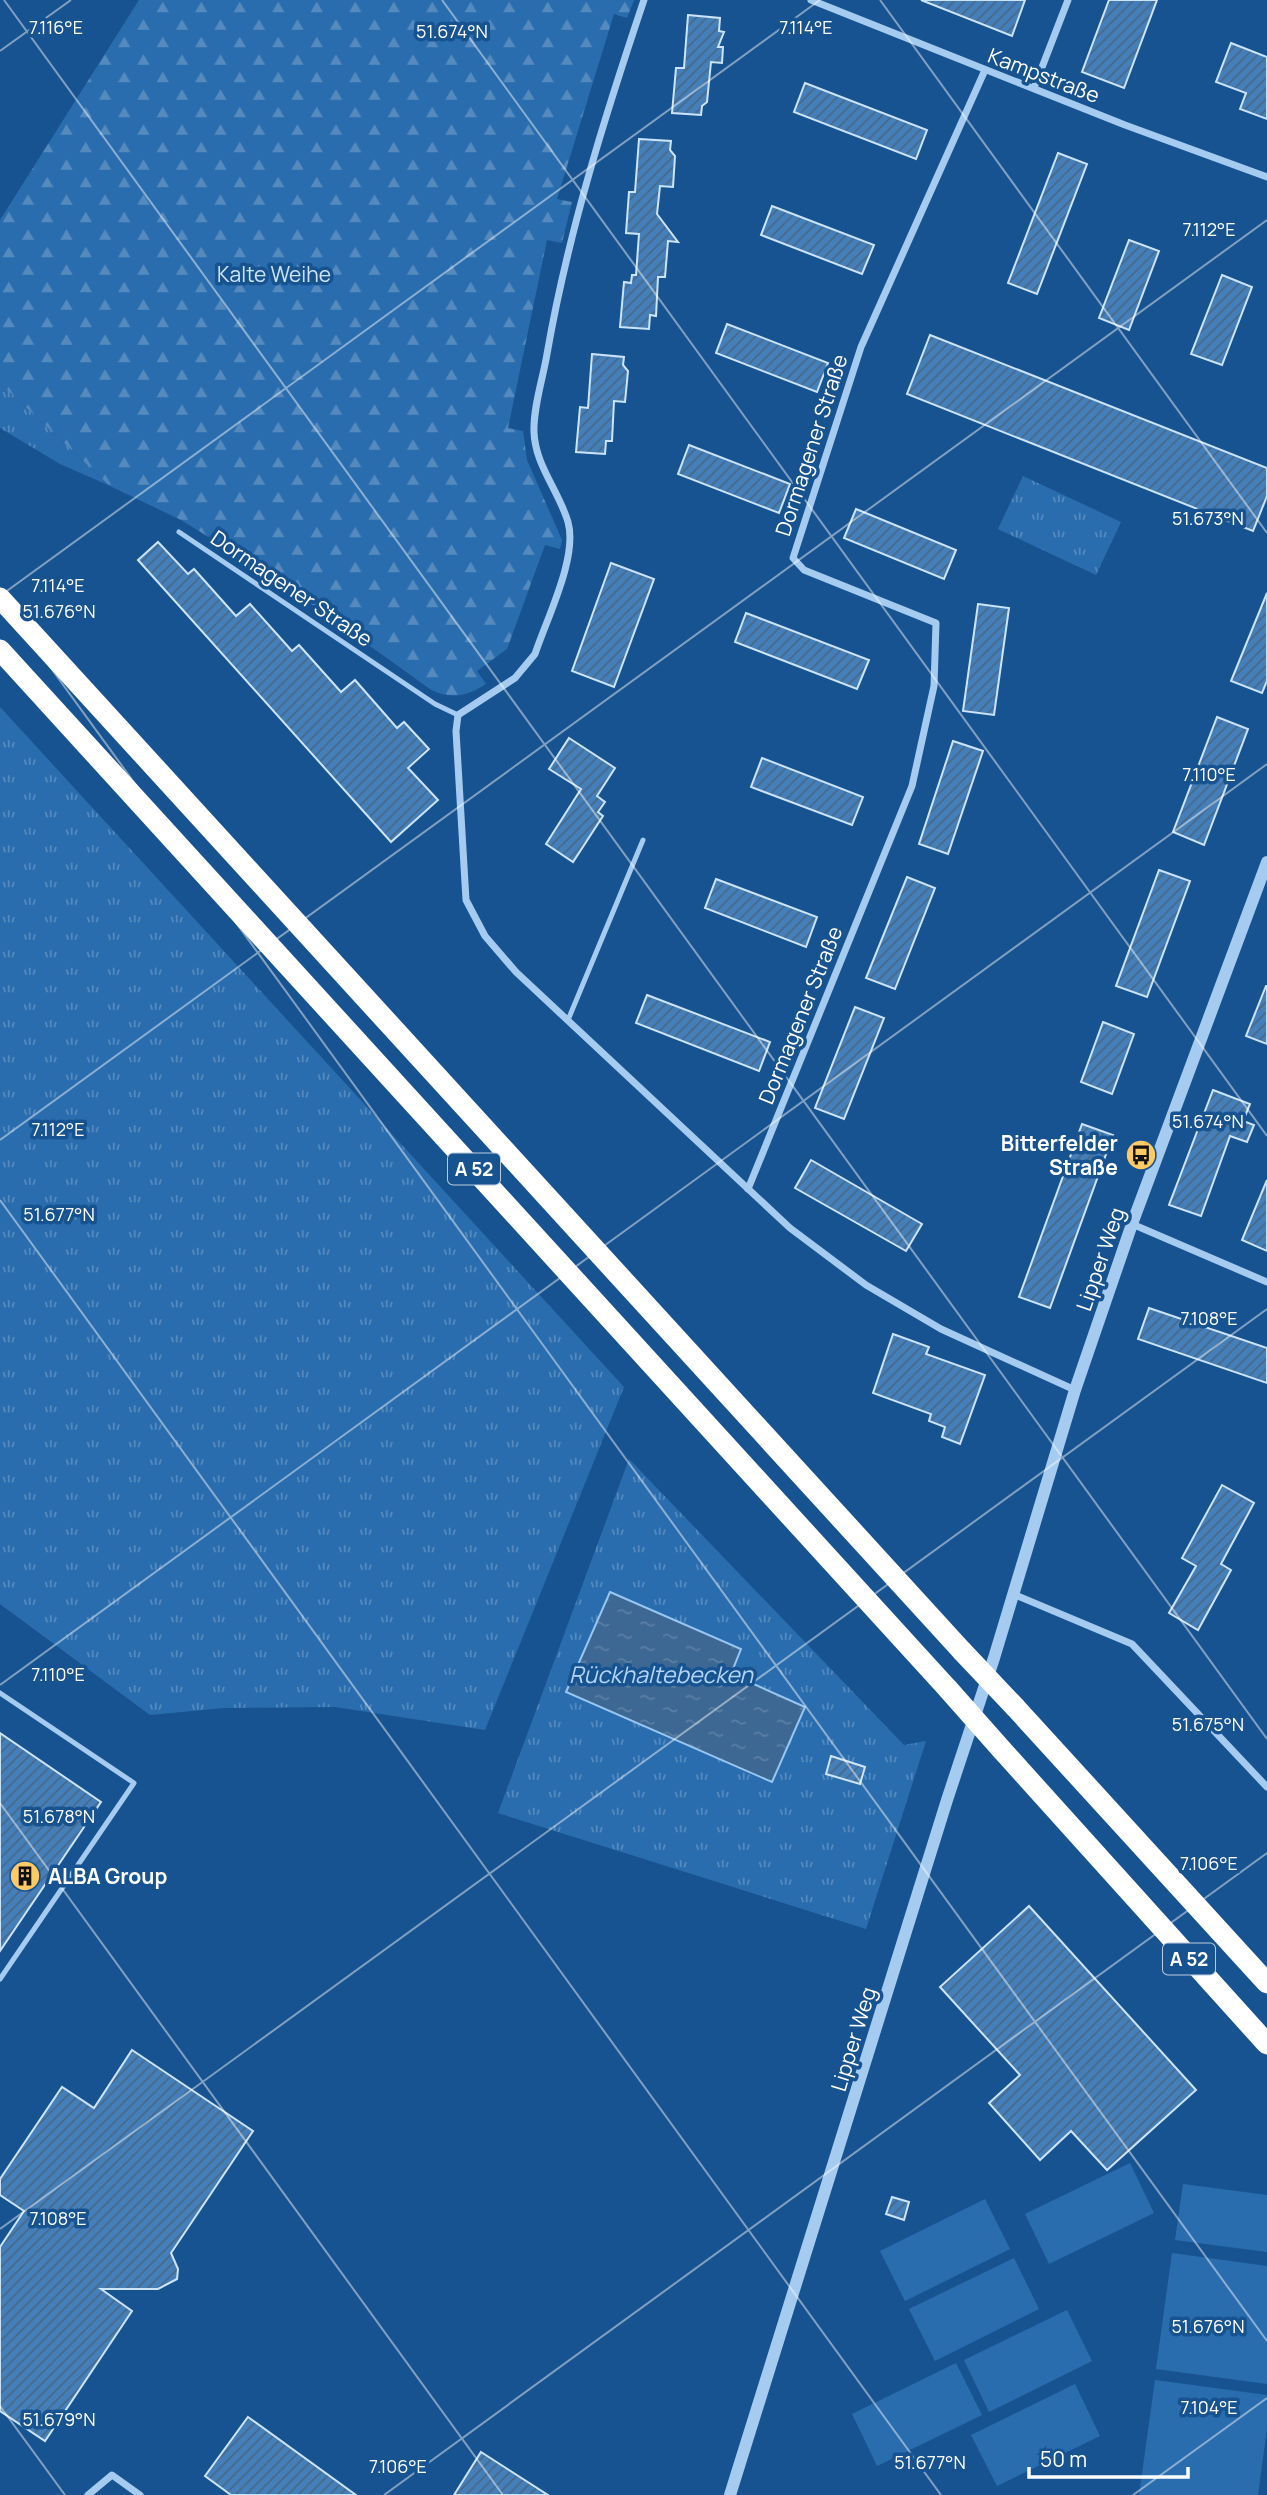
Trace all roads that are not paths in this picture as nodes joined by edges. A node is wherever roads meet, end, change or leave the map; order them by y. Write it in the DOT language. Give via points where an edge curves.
graph roads {
  1 [pos="644,0"];
  2 [pos="811,0"];
  3 [pos="1068,0"];
  4 [pos="985,70"];
  5 [pos="1034,88"];
  6 [pos="1267,177"];
  7 [pos="179,532"];
  8 [pos="0,598"];
  9 [pos="0,650"];
  10 [pos="458,715"];
  11 [pos="643,840"];
  12 [pos="1267,862"];
  13 [pos="568,1020"];
  14 [pos="748,1189"];
  15 [pos="1132,1224"];
  16 [pos="1267,1282"];
  17 [pos="1075,1390"];
  18 [pos="1013,1594"];
  19 [pos="0,1693"];
  20 [pos="1267,1787"];
  21 [pos="0,1979"];
  22 [pos="1267,1983"];
  23 [pos="1267,2044"];
  24 [pos="88,2495"];
  25 [pos="140,2495"];
  26 [pos="730,2495"];
  1 -- 10 [label="street" via="580,211 553,321 534,432 540,459 568,521 571,545 535,654 526,668"];
  2 -- 4 [label="street, Kampstraße"];
  3 -- 5 [label="street"];
  4 -- 5 [label="street, Kampstraße"];
  4 -- 14 [label="street, Dormagener Straße" via="861,347 793,558 804,570 936,623 934,686 912,786"];
  5 -- 6 [label="street, Kampstraße"];
  7 -- 10 [label="lane, Dormagener Straße"];
  8 -- 22 [label="highway, A 52, bridge"];
  9 -- 23 [label="highway, A 52, bridge"];
  10 -- 13 [label="street" via="466,900 493,945"];
  11 -- 13 [label="lane"];
  12 -- 15 [label="street, Lipper Weg"];
  13 -- 14 [label="street"];
  14 -- 17 [label="street" via="790,1228 866,1285 941,1329"];
  15 -- 16 [label="street"];
  15 -- 17 [label="street, Lipper Weg"];
  17 -- 18 [label="street, Lipper Weg"];
  18 -- 20 [label="street" via="1132,1644"];
  18 -- 26 [label="street, Lipper Weg"];
  19 -- 21 [label="lane" via="134,1783"];
  24 -- 25 [label="street" via="112,2475"];
}
